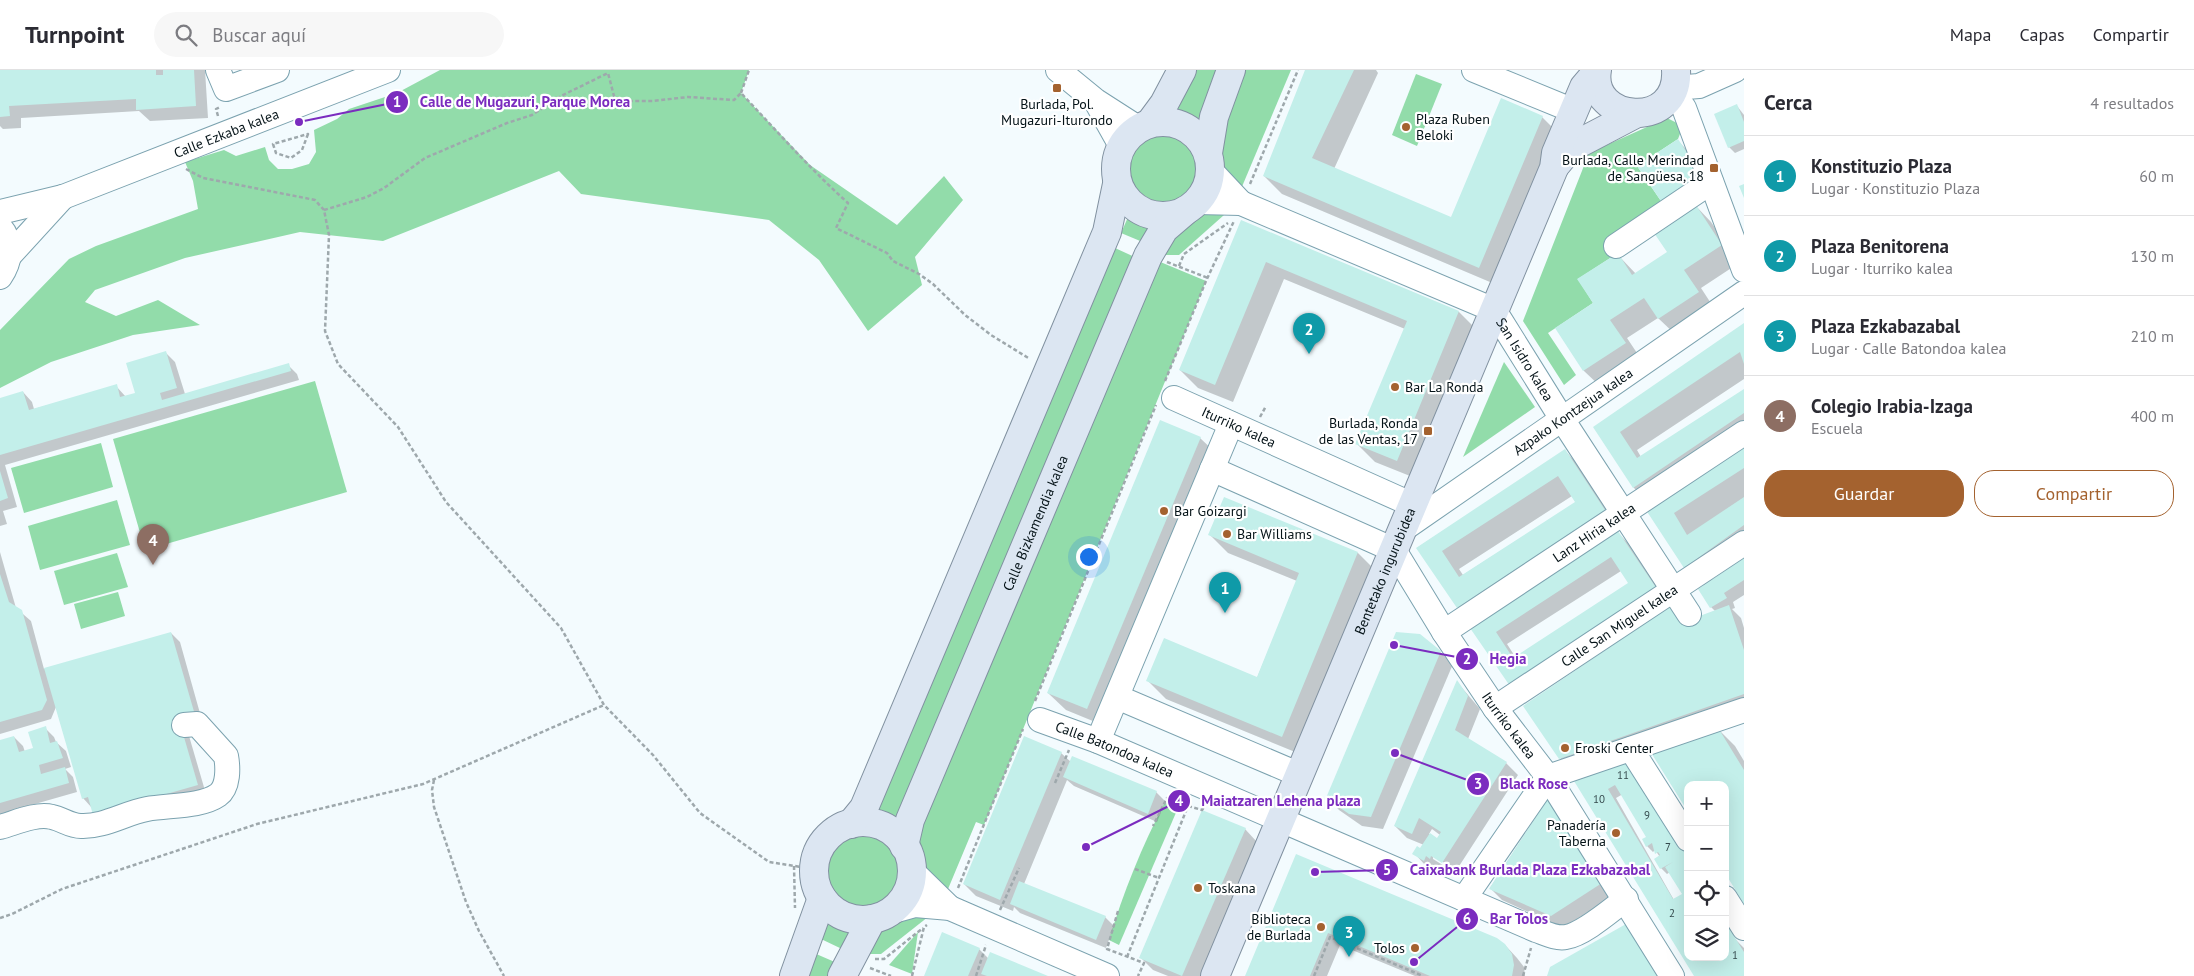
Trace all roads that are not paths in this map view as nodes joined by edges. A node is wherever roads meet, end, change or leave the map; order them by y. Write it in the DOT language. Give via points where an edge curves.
graph roads {
  1 [pos="218,70"];
  2 [pos="277,70"];
  3 [pos="388,70"];
  4 [pos="1058,70"];
  5 [pos="1182,70"];
  6 [pos="1231,70"];
  7 [pos="1474,70"];
  8 [pos="1735,70"];
  9 [pos="1596,72"];
  10 [pos="1675,83"];
  11 [pos="1574,111"];
  12 [pos="1635,114"];
  13 [pos="1136,133"];
  14 [pos="1209,162"];
  15 [pos="1554,168"];
  16 [pos="1711,182"];
  17 [pos="1118,184"];
  18 [pos="63,197"];
  19 [pos="1242,203"];
  20 [pos="1191,207"];
  21 [pos="0,212"];
  22 [pos="0,227"];
  23 [pos="1616,246"];
  24 [pos="5,267"];
  25 [pos="1744,270"];
  26 [pos="1744,293"];
  27 [pos="1494,310"];
  28 [pos="1164,396"];
  29 [pos="1562,419"];
  30 [pos="1231,424"];
  31 [pos="1744,432"];
  32 [pos="1212,469"];
  33 [pos="1413,505"];
  34 [pos="1623,514"];
  35 [pos="1398,540"];
  36 [pos="1744,543"];
  37 [pos="1673,591"];
  38 [pos="1689,614"];
  39 [pos="1444,632"];
  40 [pos="1118,696"];
  41 [pos="1495,708"];
  42 [pos="1744,710"];
  43 [pos="1033,717"];
  44 [pos="184,725"];
  45 [pos="1087,737"];
  46 [pos="1631,749"];
  47 [pos="1300,775"];
  48 [pos="1548,777"];
  49 [pos="1281,820"];
  50 [pos="851,824"];
  51 [pos="0,827"];
  52 [pos="1684,832"];
  53 [pos="904,846"];
  54 [pos="912,872"];
  55 [pos="822,898"];
  56 [pos="1464,899"];
  57 [pos="1626,899"];
  58 [pos="1729,904"];
  59 [pos="950,908"];
  60 [pos="881,915"];
  61 [pos="1744,928"];
  62 [pos="845,968"];
  63 [pos="794,976"];
  64 [pos="1106,976"];
  65 [pos="1215,976"];
  66 [pos="1672,976"];
  1 -- 2 [label="street" via="226,90"];
  3 -- 18 [label="street, Calle Ezkaba kalea"];
  4 -- 13 [label="street"];
  5 -- 13 [label="main road" via="1164,104"];
  6 -- 14 [label="main road" via="1214,117"];
  7 -- 11 [label="street"];
  8 -- 10 [label="street" via="1699,86"];
  9 -- 11 [label="main road, Bentetako ingurubidea" via="1584,87"];
  9 -- 12 [label="main road" via="1598,86 1608,101 1623,112"];
  10 -- 12 [label="main road, Bentetako ingurubidea" via="1666,101 1657,109"];
  10 -- 16 [label="street"];
  11 -- 15 [label="main road, Bentetako ingurubidea" via="1556,153"];
  12 -- 15 [label="main road, Bentetako ingurubidea" via="1570,148"];
  13 -- 14 [label="main road" via="1164,122 1178,124 1191,130 1201,141"];
  13 -- 17 [label="main road" via="1116,158"];
  14 -- 19 [label="street, San Isidro kalea"];
  14 -- 20 [label="main road" via="1209,182"];
  15 -- 27 [label="main road, Bentetako ingurubidea"];
  16 -- 23 [label="street"];
  16 -- 25 [label="street"];
  17 -- 20 [label="main road" via="1125,198 1137,209 1152,215 1169,216"];
  17 -- 50 [label="main road" via="1107,232 864,808"];
  18 -- 21 [label="street, Calle Ezkaba kalea"];
  18 -- 24 [label="street, Calle Ezkaba kalea"];
  19 -- 20 [label="street, San Isidro kalea"];
  19 -- 27 [label="street, San Isidro kalea"];
  20 -- 53 [label="main road, Calle Bizkamendia kalea" via="1164,229 1148,256 910,820"];
  22 -- 24 [label="street" via="9,244"];
  26 -- 29 [label="street, Azpako Kontzejua kalea"];
  27 -- 29 [label="street, San Isidro kalea"];
  27 -- 33 [label="main road, Bentetako ingurubidea"];
  28 -- 30 [label="street, Iturriko kalea"];
  29 -- 34 [label="street, San Isidro kalea"];
  29 -- 35 [label="street, Azpako Kontzejua kalea"];
  30 -- 32 [label="street"];
  30 -- 33 [label="street, Iturriko kalea"];
  31 -- 34 [label="street, Lanz Hiria kalea"];
  32 -- 35 [label="street"];
  32 -- 40 [label="street"];
  33 -- 35 [label="main road, Bentetako ingurubidea"];
  34 -- 37 [label="street, San Isidro kalea"];
  34 -- 39 [label="street, Lanz Hiria kalea"];
  35 -- 39 [label="street, Iturriko kalea"];
  35 -- 47 [label="main road, Bentetako ingurubidea"];
  36 -- 37 [label="street, Calle San Miguel kalea"];
  37 -- 38 [label="street, San Isidro kalea"];
  37 -- 41 [label="street, Calle San Miguel kalea"];
  39 -- 41 [label="street, Iturriko kalea"];
  40 -- 45 [label="street"];
  40 -- 47 [label="street"];
  41 -- 48 [label="street, Iturriko kalea"];
  42 -- 46 [label="street"];
  43 -- 45 [label="street, Calle Batondoa kalea"];
  44 -- 51 [label="street" via="197,724 226,756 227,777 218,796 187,806 145,810 101,824 81,826 41,816"];
  45 -- 49 [label="street, Calle Batondoa kalea"];
  46 -- 48 [label="street"];
  46 -- 52 [label="street"];
  47 -- 49 [label="main road, Bentetako ingurubidea"];
  48 -- 56 [label="street"];
  48 -- 57 [label="street, Iturriko kalea"];
  49 -- 56 [label="street, Calle Batondoa kalea"];
  49 -- 65 [label="main road, Bentetako ingurubidea"];
  50 -- 53 [label="main road" via="866,822 881,826"];
  50 -- 55 [label="main road" via="836,830 817,853 815,884"];
  53 -- 54 [label="main road"];
  54 -- 59 [label="street"];
  54 -- 60 [label="main road" via="902,901"];
  55 -- 60 [label="main road" via="831,909 844,916 858,920"];
  55 -- 63 [label="main road"];
  56 -- 57 [label="street, Calle Batondoa kalea" via="1557,937 1575,934"];
  57 -- 66 [label="street, Iturriko kalea"];
  58 -- 61 [label="street"];
  59 -- 60 [label="street" via="915,905"];
  59 -- 64 [label="street"];
  60 -- 62 [label="main road"];
}
